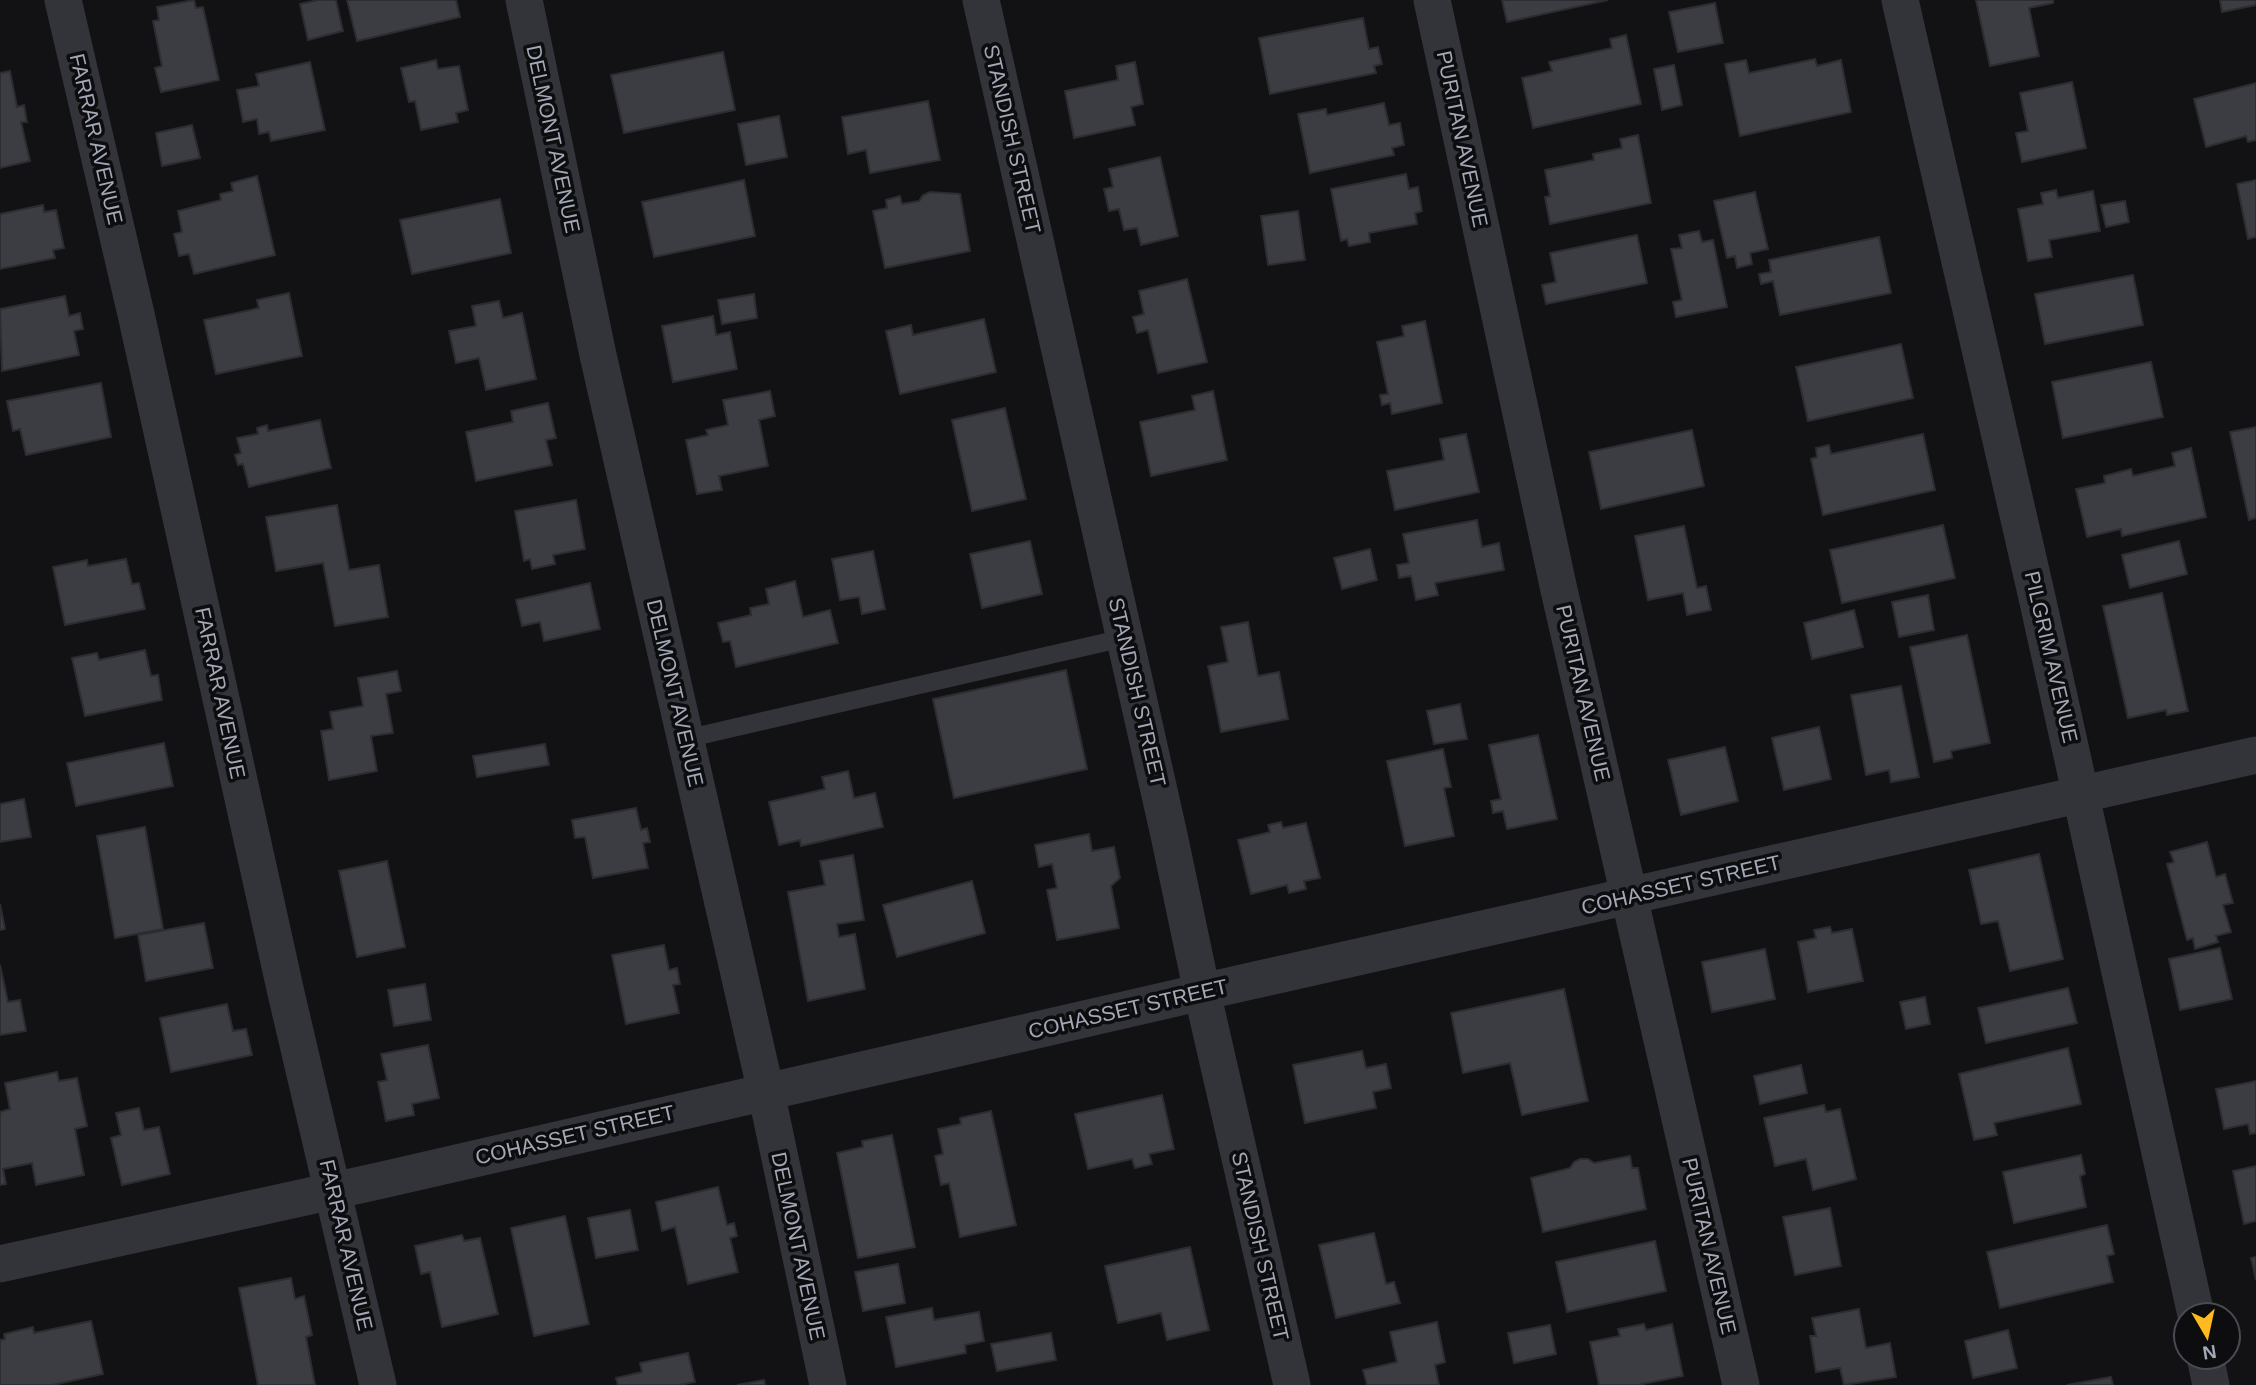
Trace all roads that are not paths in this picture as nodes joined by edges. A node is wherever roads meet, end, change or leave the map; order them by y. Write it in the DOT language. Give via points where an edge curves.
graph roads {
  1 [pos="63,0"];
  2 [pos="524,0"];
  3 [pos="981,0"];
  4 [pos="1432,0"];
  5 [pos="1900,0"];
  6 [pos="1124,638"];
  7 [pos="685,739"];
  8 [pos="2256,755"];
  9 [pos="2081,794"];
  10 [pos="1629,897"];
  11 [pos="1202,992"];
  12 [pos="766,1092"];
  13 [pos="333,1190"];
  14 [pos="0,1264"];
  15 [pos="2193,1301"];
  16 [pos="378,1385"];
  17 [pos="828,1385"];
  18 [pos="1292,1385"];
  19 [pos="1741,1385"];
  1 -- 13 [label="street, FARRAR AVENUE"];
  2 -- 7 [label="street, DELMONT AVENUE"];
  3 -- 6 [label="street, STANDISH STREET"];
  4 -- 10 [label="street, PURITAN AVENUE"];
  5 -- 9 [label="street, PILGRIM AVENUE"];
  6 -- 7 [label="lane"];
  6 -- 11 [label="street, STANDISH STREET"];
  7 -- 12 [label="street, DELMONT AVENUE"];
  8 -- 9 [label="street, COHASSET STREET"];
  9 -- 10 [label="street, COHASSET STREET"];
  9 -- 15 [label="street, PILGRIM AVENUE"];
  10 -- 11 [label="street, COHASSET STREET"];
  10 -- 19 [label="street, PURITAN AVENUE"];
  11 -- 12 [label="street, COHASSET STREET"];
  11 -- 18 [label="street, STANDISH STREET"];
  12 -- 13 [label="street, COHASSET STREET"];
  12 -- 17 [label="street, DELMONT AVENUE"];
  13 -- 14 [label="street, COHASSET STREET"];
  13 -- 16 [label="street, FARRAR AVENUE"];
}
